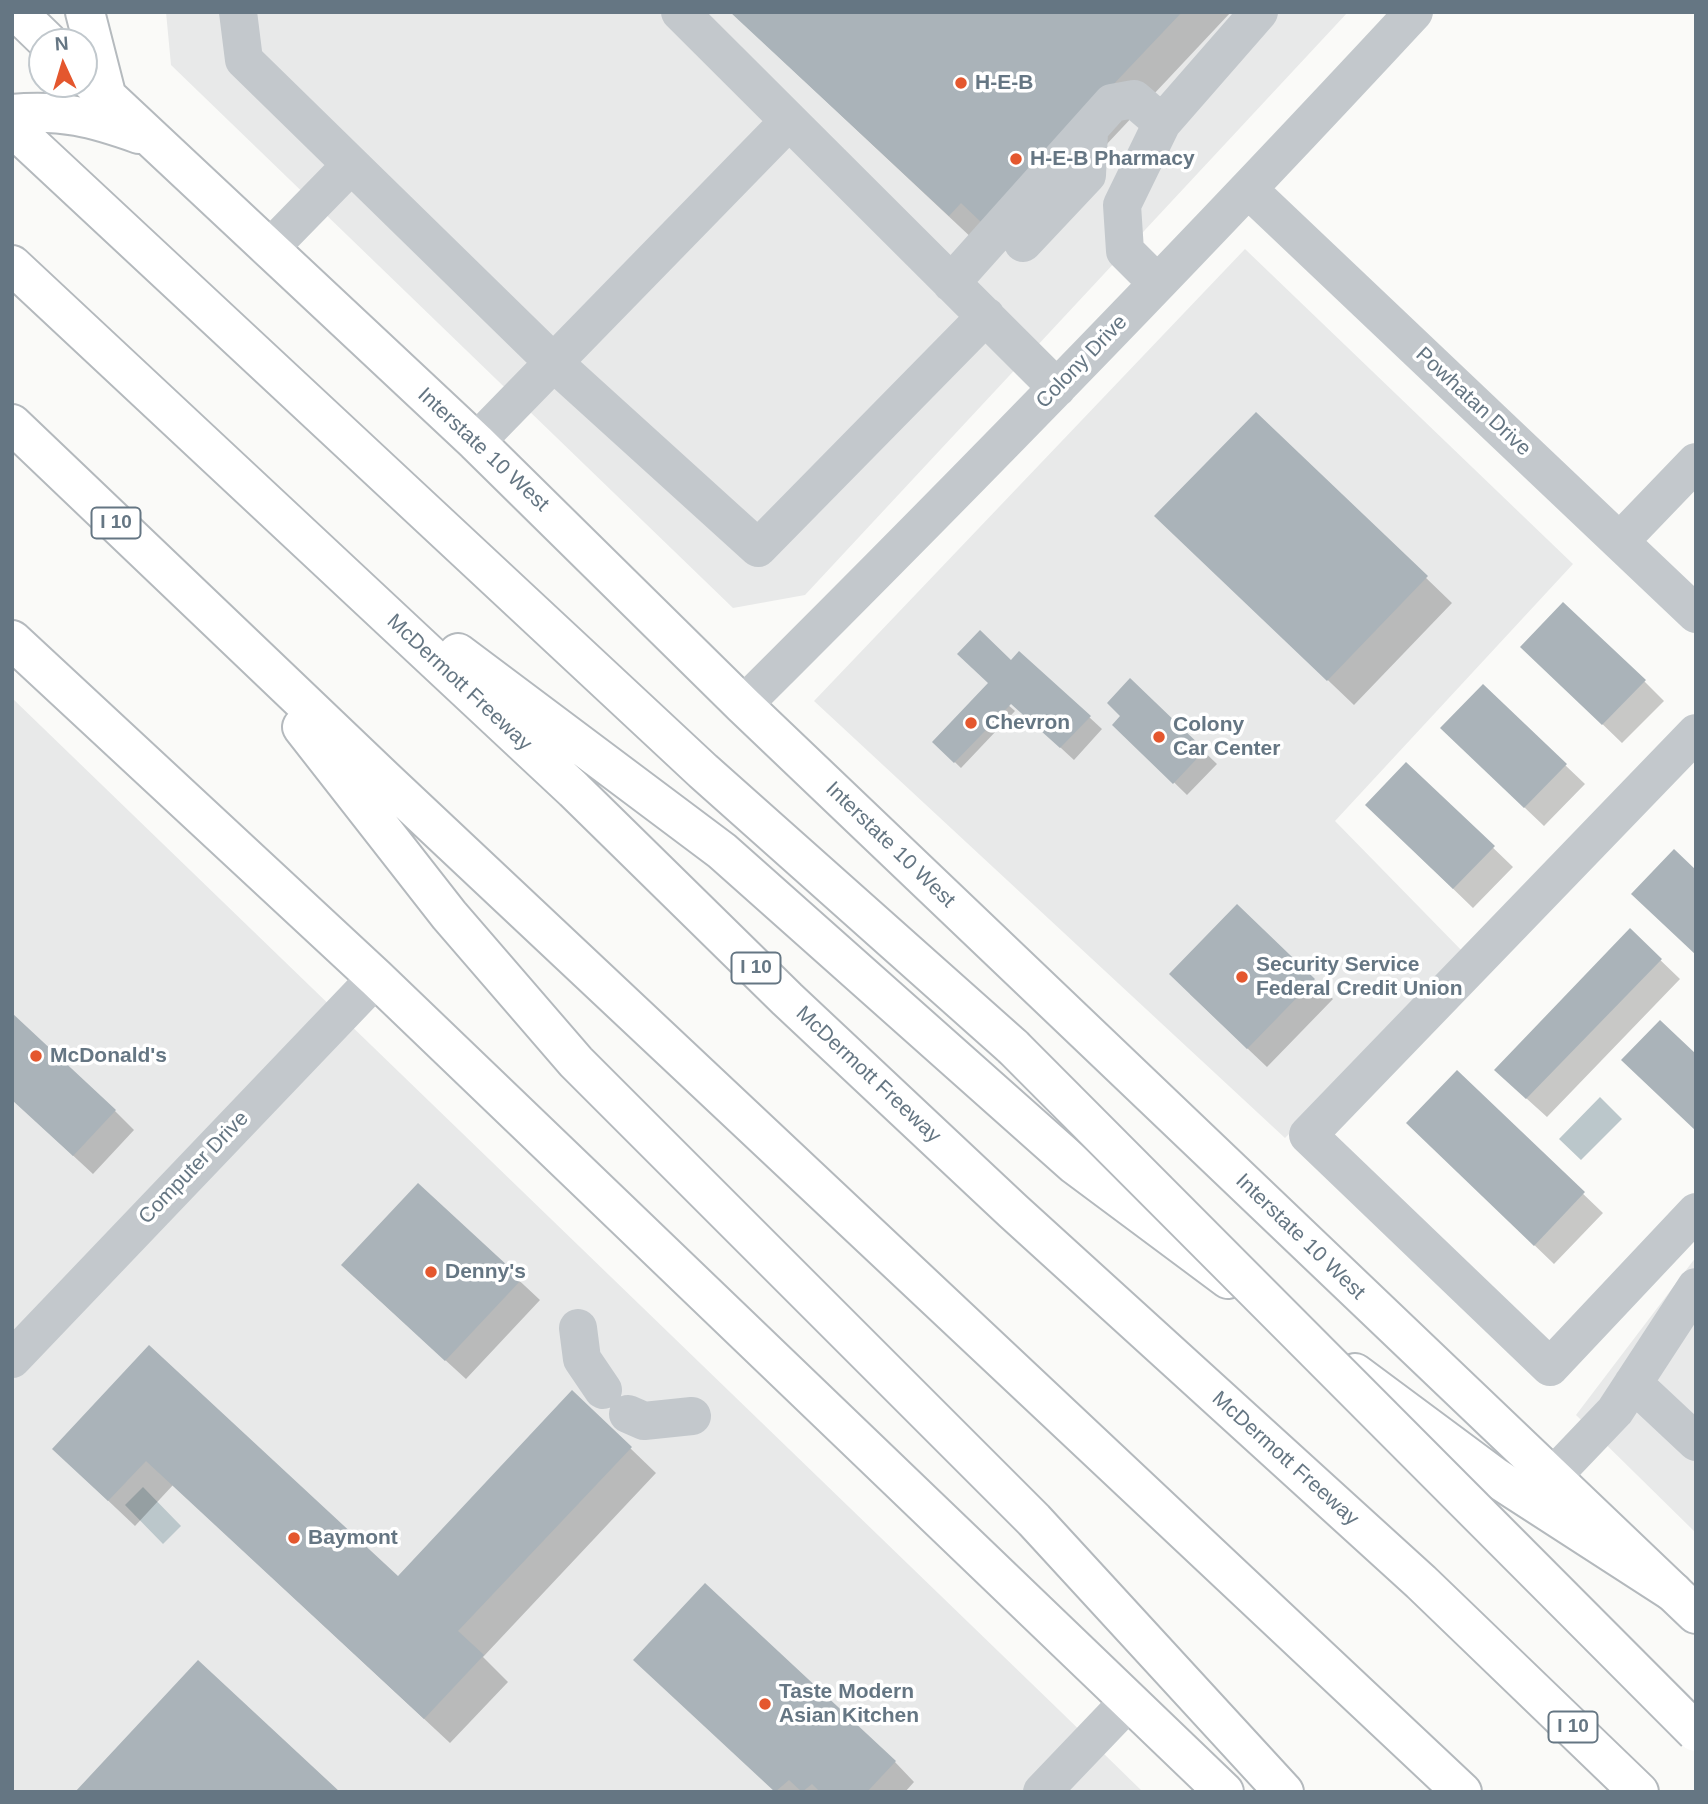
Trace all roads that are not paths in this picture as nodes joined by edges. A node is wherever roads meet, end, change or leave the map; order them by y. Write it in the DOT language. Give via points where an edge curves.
graph roads {
  1 [pos="17,12"];
  2 [pos="238,12"];
  3 [pos="680,12"];
  4 [pos="1259,12"];
  5 [pos="1414,12"];
  6 [pos="34,28"];
  7 [pos="98,88"];
  8 [pos="789,121"];
  9 [pos="1161,122"];
  10 [pos="14,124"];
  11 [pos="151,139"];
  12 [pos="351,165"];
  13 [pos="1249,190"];
  14 [pos="269,249"];
  15 [pos="12,265"];
  16 [pos="1157,283"];
  17 [pos="968,300"];
  18 [pos="554,363"];
  19 [pos="1057,388"];
  20 [pos="12,424"];
  21 [pos="476,442"];
  22 [pos="1696,462"];
  23 [pos="298,533"];
  24 [pos="1620,541"];
  25 [pos="1696,614"];
  26 [pos="219,621"];
  27 [pos="12,640"];
  28 [pos="743,705"];
  29 [pos="1696,733"];
  30 [pos="376,978"];
  31 [pos="1696,1212"];
  32 [pos="1696,1287"];
  33 [pos="578,1328"];
  34 [pos="12,1359"];
  35 [pos="1633,1383"];
  36 [pos="692,1416"];
  37 [pos="1696,1442"];
  38 [pos="1552,1478"];
  39 [pos="1684,1603"];
  40 [pos="1129,1701"];
  41 [pos="1696,1732"];
  42 [pos="1042,1792"];
  43 [pos="1224,1792"];
  44 [pos="1284,1792"];
  45 [pos="1462,1792"];
  46 [pos="1639,1792"];
  1 -- 6 [label="main road"];
  2 -- 12 [label="street" via="244,60"];
  3 -- 8 [label="street"];
  4 -- 9 [label="street"];
  5 -- 13 [label="street, Colony Drive"];
  7 -- 11 [label="main road, Interstate 10 West"];
  8 -- 17 [label="street"];
  8 -- 18 [label="street"];
  9 -- 16 [label="street" via="1122,205 1125,251"];
  9 -- 17 [label="street" via="1134,99 1112,103 1089,132 1087,175"];
  10 -- 11 [label="main road" via="58,111"];
  10 -- 41 [label="main road, bridge" via="703,771 1013,1048"];
  11 -- 14 [label="main road, Interstate 10 West"];
  12 -- 14 [label="street"];
  12 -- 18 [label="street"];
  13 -- 16 [label="street, Colony Drive"];
  13 -- 24 [label="street, Powhatan Drive"];
  14 -- 21 [label="main road, Interstate 10 West"];
  15 -- 23 [label="main road, McDermott Freeway / I 10"];
  16 -- 19 [label="street, Colony Drive"];
  17 -- 18 [label="street" via="758,548"];
  17 -- 19 [label="street"];
  18 -- 21 [label="street"];
  19 -- 28 [label="street, Colony Drive"];
  20 -- 26 [label="main road, I 10"];
  21 -- 28 [label="main road, Interstate 10 West"];
  22 -- 24 [label="street"];
  23 -- 39 [label="main road" via="722,850 1075,1165 1494,1478"];
  23 -- 46 [label="main road, McDermott Freeway / I 10" via="574,790 787,999 1430,1591"];
  24 -- 25 [label="street, Powhatan Drive"];
  26 -- 44 [label="main road" via="449,915 576,1062 1034,1520"];
  26 -- 45 [label="main road, I 10"];
  27 -- 30 [label="main road"];
  28 -- 38 [label="main road, Interstate 10 West"];
  29 -- 31 [label="street" via="1308,1135 1550,1367"];
  30 -- 34 [label="street, Computer Drive"];
  30 -- 40 [label="main road"];
  32 -- 35 [label="street"];
  33 -- 36 [label="street" via="582,1359 616,1402 644,1421"];
  35 -- 37 [label="street"];
  35 -- 38 [label="street" via="1615,1411"];
  38 -- 39 [label="main road, Interstate 10 West"];
  40 -- 42 [label="street"];
  40 -- 43 [label="main road"];
}
